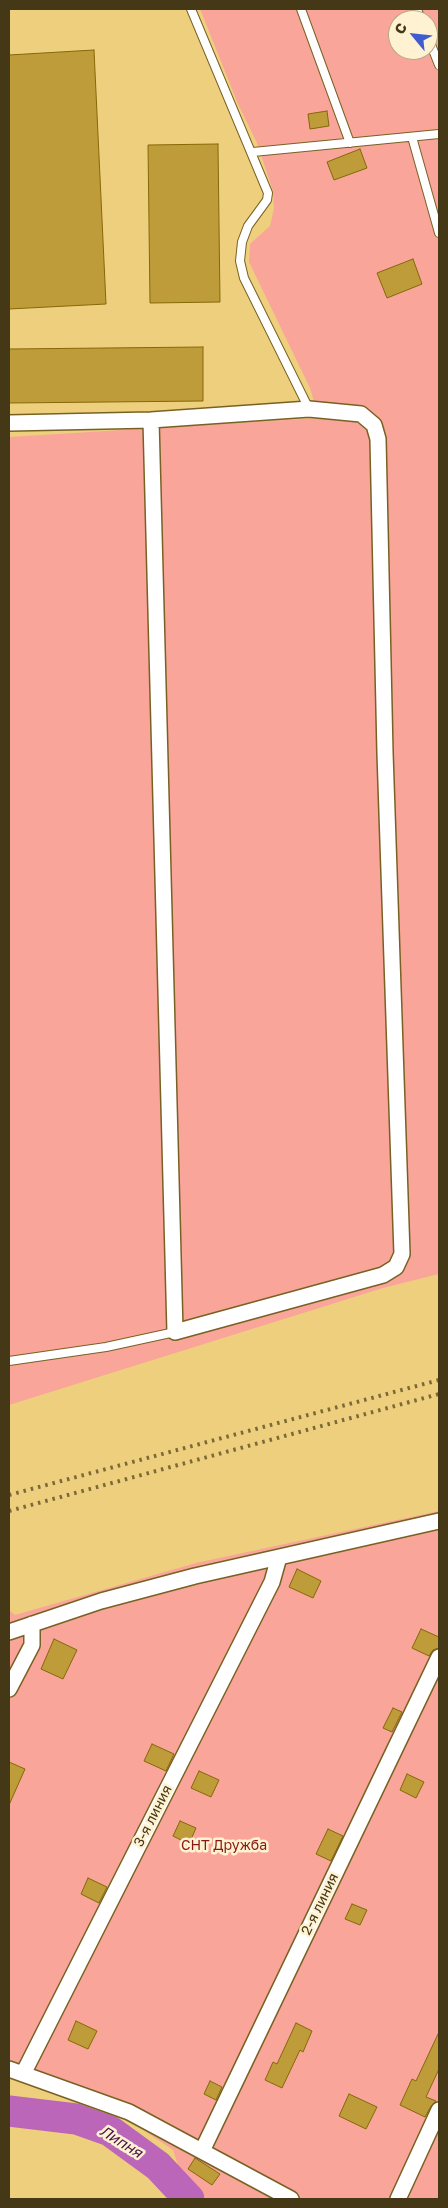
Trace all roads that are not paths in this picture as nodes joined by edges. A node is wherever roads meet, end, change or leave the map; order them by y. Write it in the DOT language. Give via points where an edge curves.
graph roads {
  1 [pos="191,9"];
  2 [pos="301,9"];
  3 [pos="439,134"];
  4 [pos="412,137"];
  5 [pos="350,143"];
  6 [pos="253,152"];
  7 [pos="439,232"];
  8 [pos="309,409"];
  9 [pos="151,420"];
  10 [pos="9,423"];
  11 [pos="175,1332"];
  12 [pos="9,1361"];
  13 [pos="439,1521"];
  14 [pos="279,1557"];
  15 [pos="32,1624"];
  16 [pos="9,1632"];
  17 [pos="439,1657"];
  18 [pos="9,1689"];
  19 [pos="16,2071"];
  20 [pos="439,2110"];
  21 [pos="202,2151"];
  22 [pos="291,2199"];
  23 [pos="398,2199"];
  1 -- 6 [label="lane"];
  2 -- 5 [label="lane"];
  3 -- 4 [label="lane"];
  4 -- 5 [label="lane"];
  4 -- 7 [label="lane"];
  5 -- 6 [label="lane"];
  6 -- 8 [label="lane" via="268,192 267,200 248,226 240,261 244,278"];
  8 -- 9 [label="street"];
  8 -- 11 [label="street" via="361,414 374,425 378,439 402,1254 396,1267 383,1275"];
  9 -- 10 [label="street"];
  9 -- 11 [label="street"];
  11 -- 12 [label="lane" via="106,1347"];
  13 -- 14 [label="street"];
  14 -- 15 [label="street" via="195,1576"];
  14 -- 19 [label="street, 3-я линия" via="272,1582"];
  15 -- 16 [label="street"];
  15 -- 18 [label="street" via="32,1645"];
  17 -- 21 [label="street, 2-я линия"];
  19 -- 21 [label="street" via="129,2112"];
  20 -- 23 [label="street"];
  21 -- 22 [label="street"];
}
